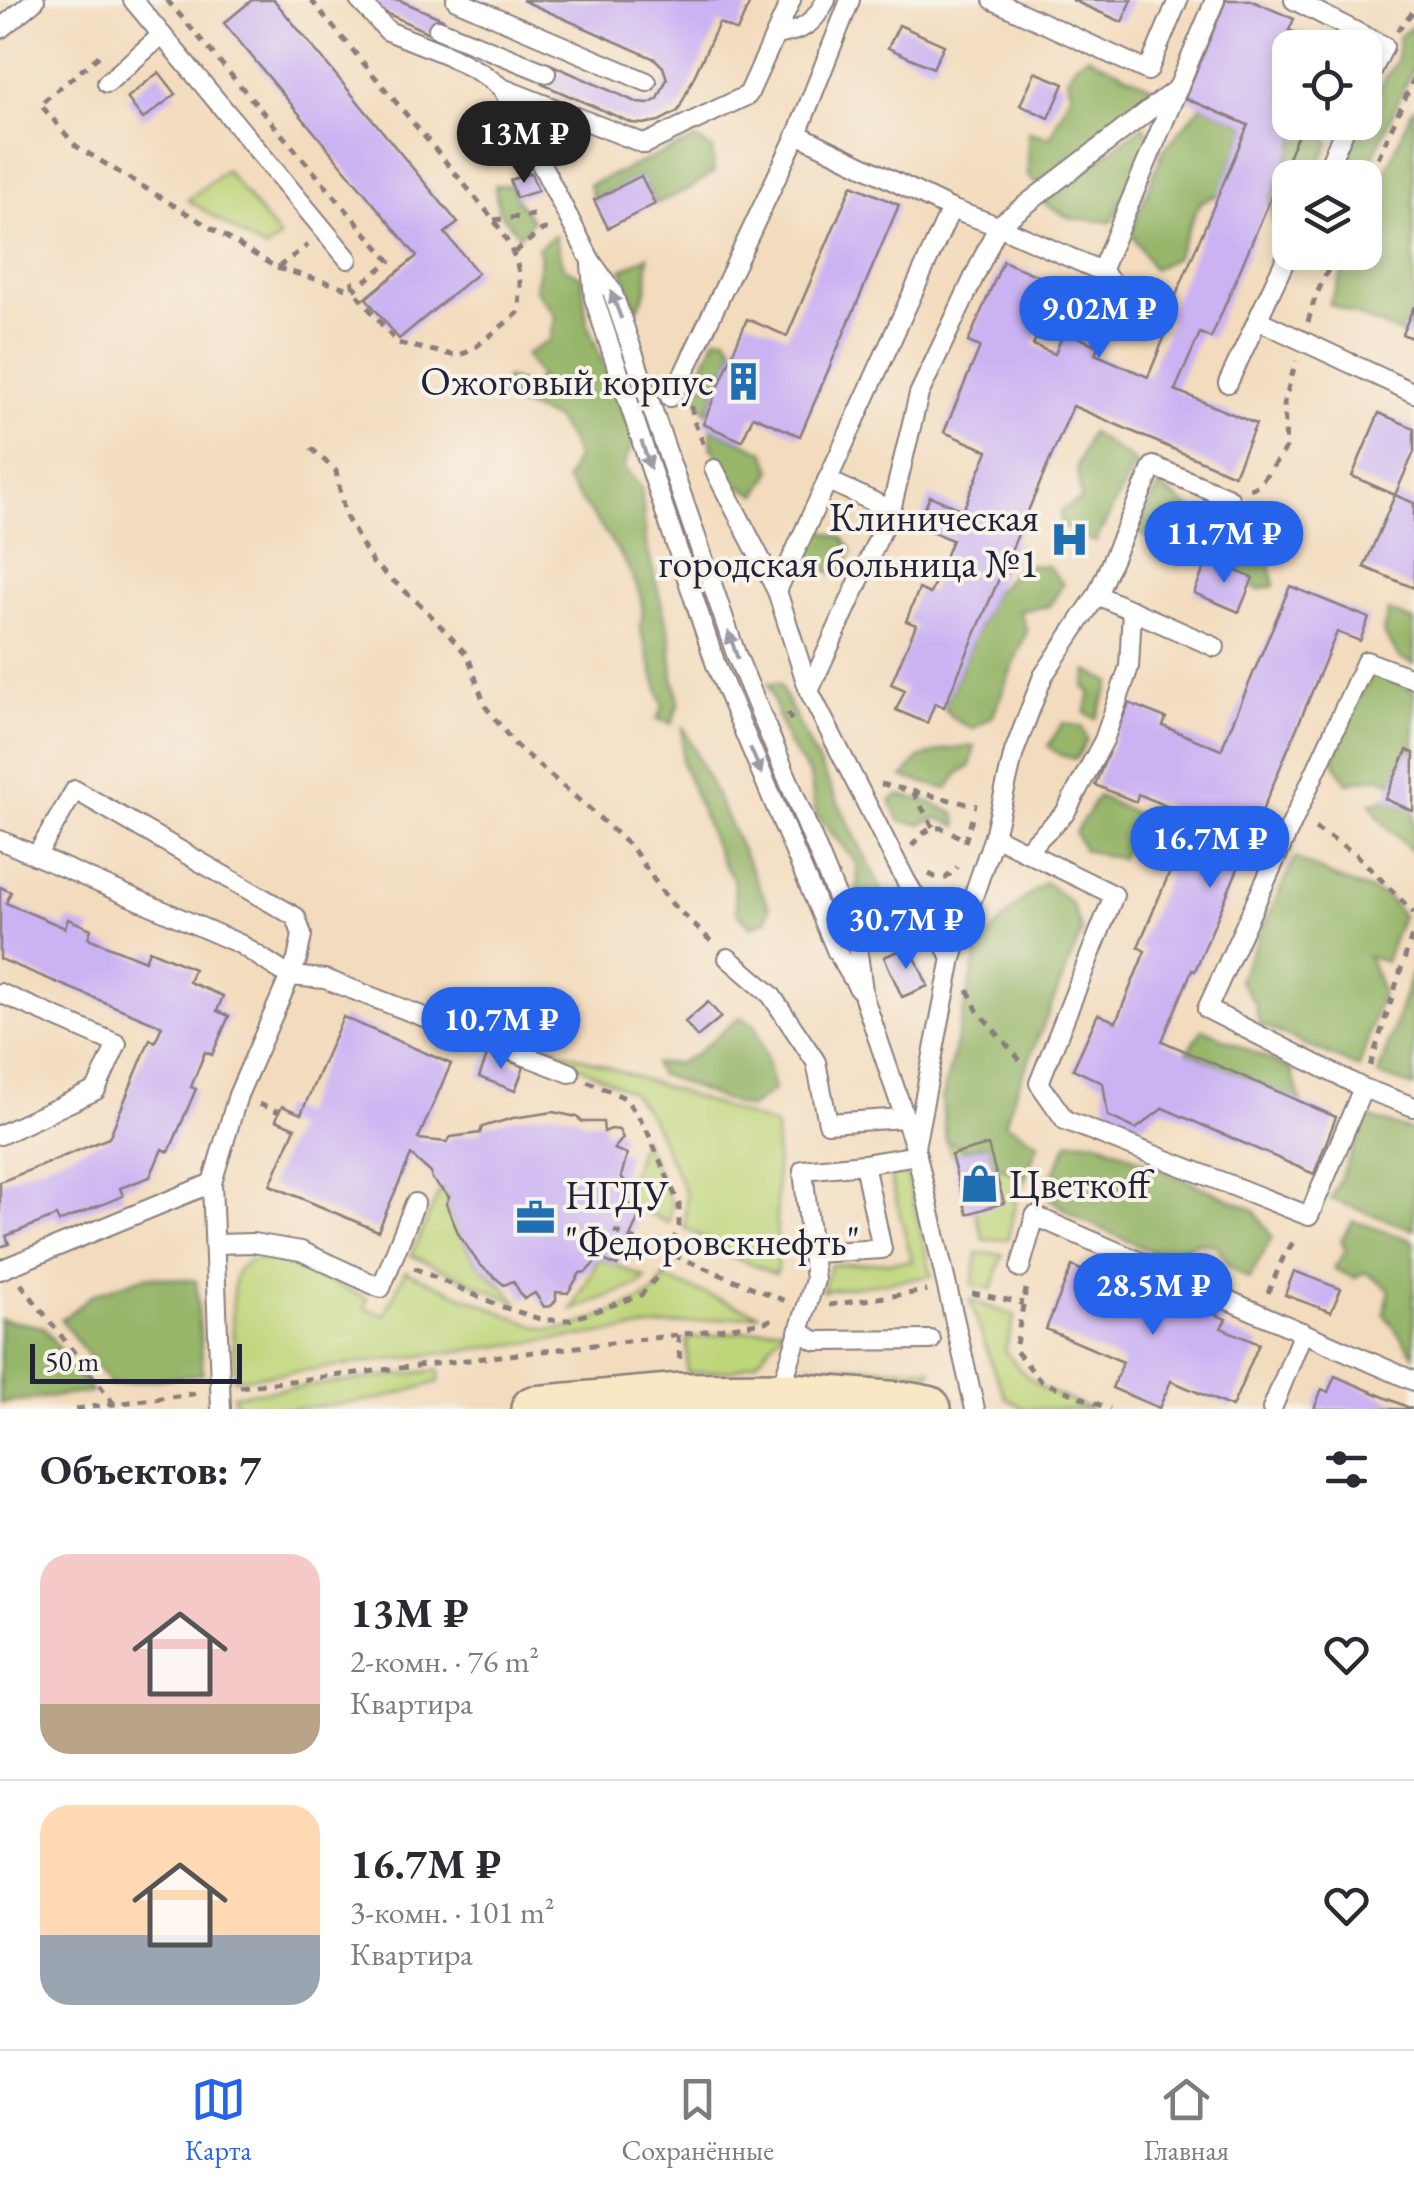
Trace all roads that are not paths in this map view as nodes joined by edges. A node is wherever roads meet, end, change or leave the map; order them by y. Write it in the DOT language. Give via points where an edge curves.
graph roads {
  1 [pos="35,0"];
  2 [pos="133,0"];
  3 [pos="358,0"];
  4 [pos="456,0"];
  5 [pos="791,0"];
  6 [pos="826,0"];
  7 [pos="850,0"];
  8 [pos="993,0"];
  9 [pos="1178,0"];
  10 [pos="1215,0"];
  11 [pos="1294,0"];
  12 [pos="504,20"];
  13 [pos="0,28"];
  14 [pos="438,29"];
  15 [pos="1353,30"];
  16 [pos="162,35"];
  17 [pos="775,35"];
  18 [pos="492,51"];
  19 [pos="483,74"];
  20 [pos="546,74"];
  21 [pos="647,82"];
  22 [pos="106,83"];
  23 [pos="1178,86"];
  24 [pos="502,88"];
  25 [pos="797,134"];
  26 [pos="951,209"];
  27 [pos="998,226"];
  28 [pos="348,259"];
  29 [pos="591,261"];
  30 [pos="1281,270"];
  31 [pos="1101,271"];
  32 [pos="1138,310"];
  33 [pos="1258,320"];
  34 [pos="1228,383"];
  35 [pos="1414,393"];
  36 [pos="670,397"];
  37 [pos="714,468"];
  38 [pos="828,480"];
  39 [pos="1229,498"];
  40 [pos="892,510"];
  41 [pos="777,592"];
  42 [pos="1096,595"];
  43 [pos="1132,610"];
  44 [pos="1215,647"];
  45 [pos="1414,679"];
  46 [pos="809,691"];
  47 [pos="811,834"];
  48 [pos="994,836"];
  49 [pos="0,840"];
  50 [pos="790,842"];
  51 [pos="1026,852"];
  52 [pos="36,856"];
  53 [pos="728,958"];
  54 [pos="952,958"];
  55 [pos="289,976"];
  56 [pos="0,993"];
  57 [pos="864,998"];
  58 [pos="570,1073"];
  59 [pos="1363,1088"];
  60 [pos="1414,1108"];
  61 [pos="904,1118"];
  62 [pos="0,1135"];
  63 [pos="916,1151"];
  64 [pos="864,1164"];
  65 [pos="212,1183"];
  66 [pos="415,1203"];
  67 [pos="216,1244"];
  68 [pos="813,1253"];
  69 [pos="4,1268"];
  70 [pos="1020,1268"];
  71 [pos="798,1331"];
  72 [pos="1302,1332"];
  73 [pos="931,1340"];
  74 [pos="1414,1381"];
  75 [pos="221,1399"];
  76 [pos="807,1401"];
  77 [pos="534,1409"];
  78 [pos="928,1409"];
  79 [pos="976,1409"];
  80 [pos="1272,1409"];
  1 -- 13 [label="lane"];
  2 -- 16 [label="lane"];
  3 -- 19 [label="lane" via="388,31"];
  4 -- 12 [label="lane"];
  5 -- 17 [label="lane"];
  6 -- 17 [label="lane" via="816,20"];
  7 -- 25 [label="lane"];
  8 -- 9 [label="lane" via="1148,70"];
  10 -- 23 [label="lane"];
  11 -- 15 [label="lane"];
  12 -- 18 [label="lane"];
  12 -- 21 [label="lane"];
  14 -- 18 [label="lane"];
  16 -- 22 [label="lane"];
  16 -- 28 [label="lane"];
  17 -- 24 [label="lane" via="748,95 645,144"];
  18 -- 19 [label="lane"];
  18 -- 20 [label="lane"];
  19 -- 24 [label="lane"];
  23 -- 27 [label="lane"];
  23 -- 31 [label="lane"];
  24 -- 29 [label="lane"];
  25 -- 26 [label="lane"];
  25 -- 36 [label="lane"];
  26 -- 27 [label="lane"];
  26 -- 38 [label="lane"];
  27 -- 31 [label="lane"];
  27 -- 40 [label="lane" via="919,394"];
  47 -- 29 [label="lane, one-way" via="736,654 612,291"];
  29 -- 50 [label="lane, one-way" via="594,298 716,665"];
  30 -- 33 [label="lane"];
  31 -- 32 [label="lane"];
  33 -- 34 [label="lane"];
  33 -- 35 [label="lane"];
  37 -- 41 [label="lane"];
  38 -- 40 [label="lane"];
  38 -- 41 [label="lane"];
  39 -- 42 [label="lane" via="1153,466"];
  40 -- 46 [label="lane"];
  41 -- 46 [label="lane"];
  42 -- 43 [label="lane"];
  42 -- 48 [label="lane" via="1043,676 1014,752"];
  43 -- 44 [label="lane"];
  43 -- 51 [label="lane" via="1129,667 1104,740 1065,813"];
  45 -- 59 [label="lane" via="1366,661 1207,1009"];
  46 -- 54 [label="lane"];
  47 -- 50 [label="lane"];
  47 -- 57 [label="lane" via="858,946"];
  48 -- 51 [label="lane"];
  48 -- 54 [label="lane"];
  49 -- 52 [label="lane"];
  50 -- 57 [label="lane" via="836,952"];
  51 -- 59 [label="lane" via="1114,895 1039,1082 1065,1120 1309,1216"];
  52 -- 55 [label="lane" via="240,944"];
  52 -- 55 [label="lane" via="75,790 296,917 302,934"];
  53 -- 61 [label="lane" via="771,995 816,1062 828,1122"];
  54 -- 63 [label="lane"];
  55 -- 58 [label="lane" via="325,979"];
  55 -- 65 [label="lane" via="238,1095"];
  56 -- 62 [label="lane" via="118,1044 96,1090"];
  57 -- 61 [label="lane"];
  59 -- 60 [label="lane"];
  61 -- 63 [label="lane"];
  63 -- 64 [label="lane"];
  63 -- 79 [label="lane"];
  64 -- 68 [label="lane" via="803,1170"];
  64 -- 68 [label="lane" via="882,1249"];
  65 -- 67 [label="lane"];
  65 -- 69 [label="lane"];
  66 -- 67 [label="lane" via="381,1288 301,1251"];
  67 -- 75 [label="lane"];
  68 -- 71 [label="lane" via="814,1280"];
  70 -- 72 [label="lane" via="1036,1216"];
  71 -- 73 [label="lane" via="816,1340"];
  71 -- 76 [label="lane"];
  72 -- 74 [label="lane"];
  72 -- 80 [label="lane"];
  76 -- 77 [label="main road" via="682,1396"];
  76 -- 78 [label="main road"];
}
